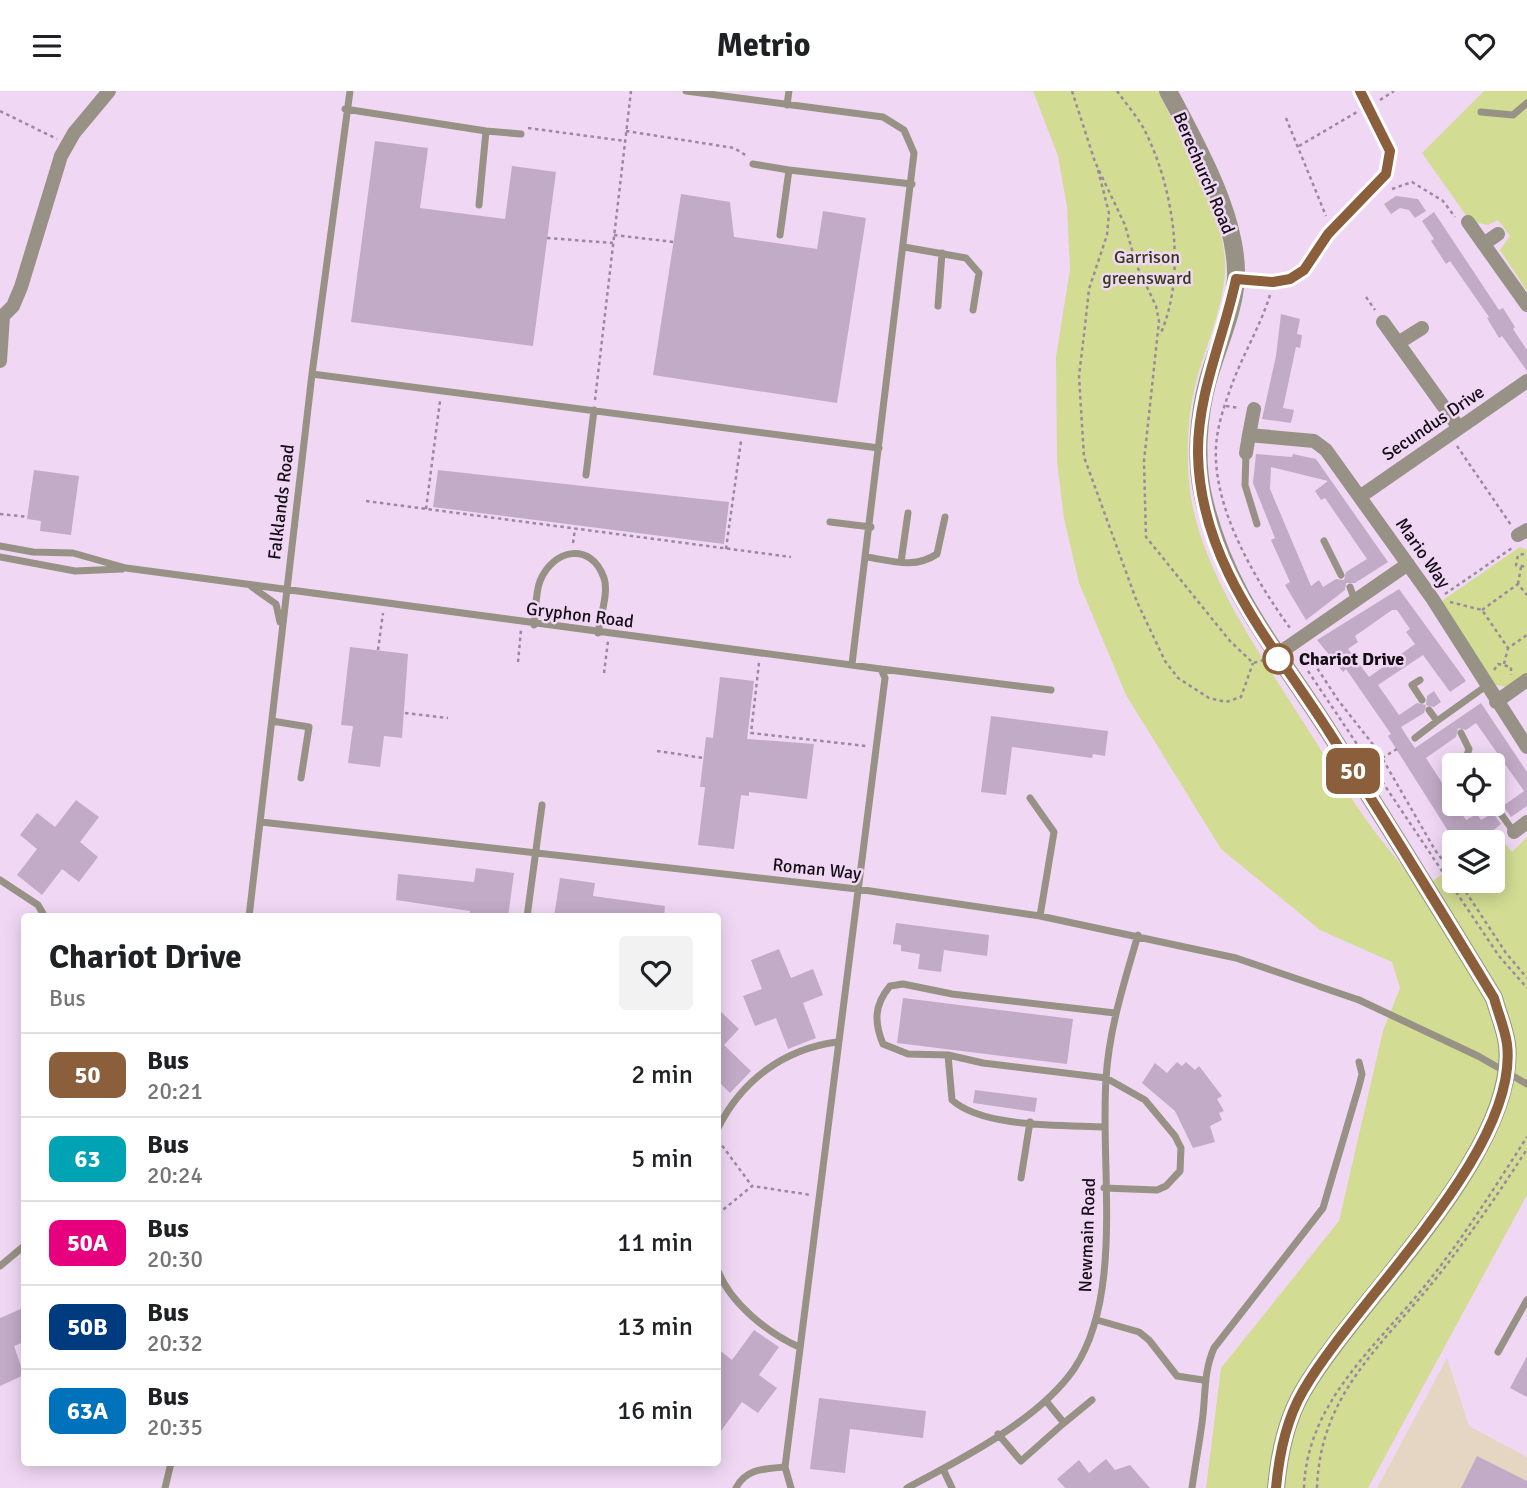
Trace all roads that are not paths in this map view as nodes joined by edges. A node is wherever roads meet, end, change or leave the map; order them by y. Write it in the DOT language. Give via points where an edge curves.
graph roads {
  1 [pos="109,91"];
  2 [pos="350,91"];
  3 [pos="686,91"];
  4 [pos="789,91"];
  5 [pos="1168,91"];
  6 [pos="1360,91"];
  7 [pos="1527,103"];
  8 [pos="787,105"];
  9 [pos="345,109"];
  10 [pos="1481,112"];
  11 [pos="486,131"];
  12 [pos="522,134"];
  13 [pos="754,164"];
  14 [pos="789,170"];
  15 [pos="912,184"];
  16 [pos="480,205"];
  17 [pos="1469,223"];
  18 [pos="1498,234"];
  19 [pos="780,235"];
  20 [pos="1485,243"];
  21 [pos="904,247"];
  22 [pos="942,253"];
  23 [pos="1236,279"];
  24 [pos="1527,305"];
  25 [pos="938,306"];
  26 [pos="974,310"];
  27 [pos="2,316"];
  28 [pos="1383,322"];
  29 [pos="1422,328"];
  30 [pos="1398,343"];
  31 [pos="4,358"];
  32 [pos="312,374"];
  33 [pos="1527,381"];
  34 [pos="1254,409"];
  35 [pos="594,410"];
  36 [pos="1454,432"];
  37 [pos="1249,435"];
  38 [pos="879,447"];
  39 [pos="1246,453"];
  40 [pos="586,475"];
  41 [pos="1361,496"];
  42 [pos="908,513"];
  43 [pos="945,517"];
  44 [pos="830,522"];
  45 [pos="1257,524"];
  46 [pos="871,527"];
  47 [pos="1324,541"];
  48 [pos="0,546"];
  49 [pos="0,557"];
  50 [pos="867,557"];
  51 [pos="901,562"];
  52 [pos="1408,564"];
  53 [pos="126,568"];
  54 [pos="1341,575"];
  55 [pos="245,585"];
  56 [pos="1350,587"];
  57 [pos="286,588"];
  58 [pos="1354,601"];
  59 [pos="534,625"];
  60 [pos="281,630"];
  61 [pos="598,633"];
  62 [pos="1275,656"];
  63 [pos="852,664"];
  64 [pos="881,669"];
  65 [pos="1420,680"];
  66 [pos="1527,680"];
  67 [pos="1491,689"];
  68 [pos="1051,690"];
  69 [pos="1422,700"];
  70 [pos="1429,710"];
  71 [pos="1446,715"];
  72 [pos="272,721"];
  73 [pos="1437,721"];
  74 [pos="1452,722"];
  75 [pos="1461,733"];
  76 [pos="1415,738"];
  77 [pos="1527,747"];
  78 [pos="1468,753"];
  79 [pos="301,778"];
  80 [pos="1030,798"];
  81 [pos="542,805"];
  82 [pos="1502,816"];
  83 [pos="261,822"];
  84 [pos="1527,823"];
  85 [pos="1514,832"];
  86 [pos="534,855"];
  87 [pos="0,880"];
  88 [pos="857,889"];
  89 [pos="43,913"];
  90 [pos="250,913"];
  91 [pos="527,913"];
  92 [pos="1040,916"];
  93 [pos="1138,935"];
  94 [pos="1115,1013"];
  95 [pos="838,1042"];
  96 [pos="948,1055"];
  97 [pos="1359,1062"];
  98 [pos="1106,1077"];
  99 [pos="1527,1084"];
  100 [pos="721,1122"];
  101 [pos="1030,1122"];
  102 [pos="1104,1127"];
  103 [pos="1021,1178"];
  104 [pos="1104,1188"];
  105 [pos="21,1248"];
  106 [pos="0,1266"];
  107 [pos="721,1275"];
  108 [pos="1527,1300"];
  109 [pos="1097,1320"];
  110 [pos="799,1347"];
  111 [pos="1498,1352"];
  112 [pos="1203,1380"];
  113 [pos="1092,1400"];
  114 [pos="1046,1401"];
  115 [pos="1064,1423"];
  116 [pos="998,1434"];
  117 [pos="170,1466"];
  118 [pos="785,1467"];
  119 [pos="943,1469"];
  120 [pos="165,1488"];
  121 [pos="736,1488"];
  122 [pos="791,1488"];
  123 [pos="906,1488"];
  124 [pos="952,1488"];
  125 [pos="1192,1488"];
  126 [pos="1276,1488"];
  1 -- 27 [label="street" via="61,156 21,287 13,306"];
  2 -- 9 [label="lane, Falklands Road"];
  3 -- 8 [label="lane"];
  4 -- 8 [label="lane"];
  5 -- 23 [label="street, Berechurch Road" via="1232,235"];
  6 -- 23 [label="street" via="1390,151 1386,174 1331,231 1304,270 1273,282"];
  7 -- 10 [label="lane" via="1513,115"];
  8 -- 15 [label="lane" via="883,117 904,131 914,153"];
  9 -- 11 [label="lane"];
  9 -- 32 [label="lane, Falklands Road"];
  11 -- 12 [label="lane"];
  11 -- 16 [label="lane"];
  13 -- 14 [label="lane"];
  14 -- 15 [label="lane"];
  14 -- 19 [label="lane"];
  15 -- 21 [label="lane"];
  17 -- 20 [label="street"];
  18 -- 20 [label="street"];
  20 -- 24 [label="street"];
  21 -- 22 [label="lane"];
  21 -- 38 [label="lane"];
  22 -- 25 [label="lane"];
  22 -- 26 [label="lane" via="966,258 979,274"];
  23 -- 62 [label="street, Berechurch Road" via="1208,381 1198,454 1212,533 1233,582"];
  27 -- 31 [label="street"];
  28 -- 30 [label="street"];
  29 -- 30 [label="street"];
  30 -- 36 [label="street"];
  32 -- 35 [label="lane"];
  32 -- 57 [label="lane, Falklands Road"];
  33 -- 36 [label="street, Secundus Drive"];
  34 -- 37 [label="street"];
  35 -- 38 [label="lane"];
  35 -- 40 [label="lane"];
  36 -- 41 [label="street, Secundus Drive"];
  37 -- 39 [label="street"];
  37 -- 41 [label="street, Mario Way" via="1314,441"];
  38 -- 46 [label="lane"];
  39 -- 45 [label="lane" via="1245,485"];
  41 -- 52 [label="street, Mario Way"];
  42 -- 51 [label="lane"];
  43 -- 51 [label="lane" via="937,554 925,562"];
  44 -- 46 [label="lane"];
  46 -- 50 [label="lane"];
  47 -- 54 [label="lane"];
  48 -- 53 [label="lane" via="73,553"];
  49 -- 53 [label="lane" via="75,571"];
  50 -- 51 [label="lane"];
  50 -- 63 [label="lane"];
  52 -- 58 [label="street"];
  52 -- 67 [label="street, Mario Way"];
  53 -- 55 [label="lane, Gryphon Road"];
  55 -- 57 [label="lane, Gryphon Road"];
  55 -- 60 [label="lane" via="260,590 276,604"];
  56 -- 58 [label="lane"];
  57 -- 59 [label="lane, Gryphon Road"];
  57 -- 60 [label="lane, Falklands Road"];
  58 -- 62 [label="street"];
  59 -- 61 [label="lane, Gryphon Road"];
  59 -- 61 [label="lane" via="540,583 552,560 583,554 605,580"];
  60 -- 72 [label="lane, Falklands Road"];
  61 -- 63 [label="lane, Gryphon Road"];
  62 -- 126 [label="street, Berechurch Road" via="1494,998 1507,1045 1502,1094 1477,1157 1302,1392 1279,1452"];
  63 -- 64 [label="lane, Gryphon Road"];
  64 -- 68 [label="lane"];
  64 -- 88 [label="lane" via="885,678"];
  65 -- 69 [label="lane" via="1412,685"];
  66 -- 67 [label="street"];
  67 -- 71 [label="lane"];
  67 -- 77 [label="street, Mario Way"];
  70 -- 73 [label="lane"];
  71 -- 73 [label="lane"];
  71 -- 74 [label="lane"];
  72 -- 79 [label="lane" via="309,727"];
  72 -- 83 [label="lane, Falklands Road"];
  73 -- 76 [label="lane"];
  75 -- 78 [label="lane"];
  80 -- 92 [label="lane" via="1054,832"];
  81 -- 86 [label="lane"];
  82 -- 85 [label="lane"];
  83 -- 86 [label="lane, Roman Way"];
  83 -- 90 [label="lane, Falklands Road"];
  84 -- 85 [label="street"];
  86 -- 88 [label="lane, Roman Way"];
  86 -- 91 [label="lane"];
  87 -- 89 [label="lane"];
  88 -- 92 [label="lane, Roman Way"];
  88 -- 95 [label="lane"];
  92 -- 93 [label="lane, Roman Way"];
  93 -- 94 [label="lane, Newmain Road"];
  93 -- 99 [label="lane, Roman Way, bridge" via="1236,958 1359,1000"];
  94 -- 96 [label="lane" via="903,984 890,986 879,999 875,1025 883,1044 908,1054"];
  94 -- 98 [label="lane, Newmain Road"];
  95 -- 100 [label="lane" via="817,1045 769,1067 748,1082"];
  95 -- 110 [label="lane"];
  96 -- 98 [label="lane"];
  96 -- 101 [label="lane" via="952,1100 963,1110"];
  97 -- 112 [label="lane" via="1359,1086 1323,1208 1214,1348"];
  98 -- 102 [label="lane, Newmain Road"];
  98 -- 104 [label="lane" via="1156,1110 1175,1136 1181,1159 1174,1179 1157,1190"];
  101 -- 102 [label="lane"];
  101 -- 103 [label="lane"];
  102 -- 104 [label="lane, Newmain Road"];
  104 -- 109 [label="lane, Newmain Road" via="1104,1264"];
  105 -- 106 [label="lane"];
  107 -- 110 [label="lane" via="743,1307 782,1340"];
  108 -- 111 [label="lane"];
  109 -- 112 [label="lane" via="1139,1332 1177,1376"];
  109 -- 114 [label="lane, Newmain Road" via="1079,1361"];
  110 -- 118 [label="lane"];
  112 -- 125 [label="lane"];
  113 -- 115 [label="lane"];
  114 -- 115 [label="lane"];
  114 -- 116 [label="lane, Newmain Road"];
  115 -- 116 [label="lane" via="1021,1461"];
  116 -- 119 [label="lane, Newmain Road"];
  117 -- 120 [label="lane"];
  118 -- 121 [label="lane" via="752,1471"];
  118 -- 122 [label="lane"];
  119 -- 123 [label="lane, Newmain Road"];
  119 -- 124 [label="lane"];
}
